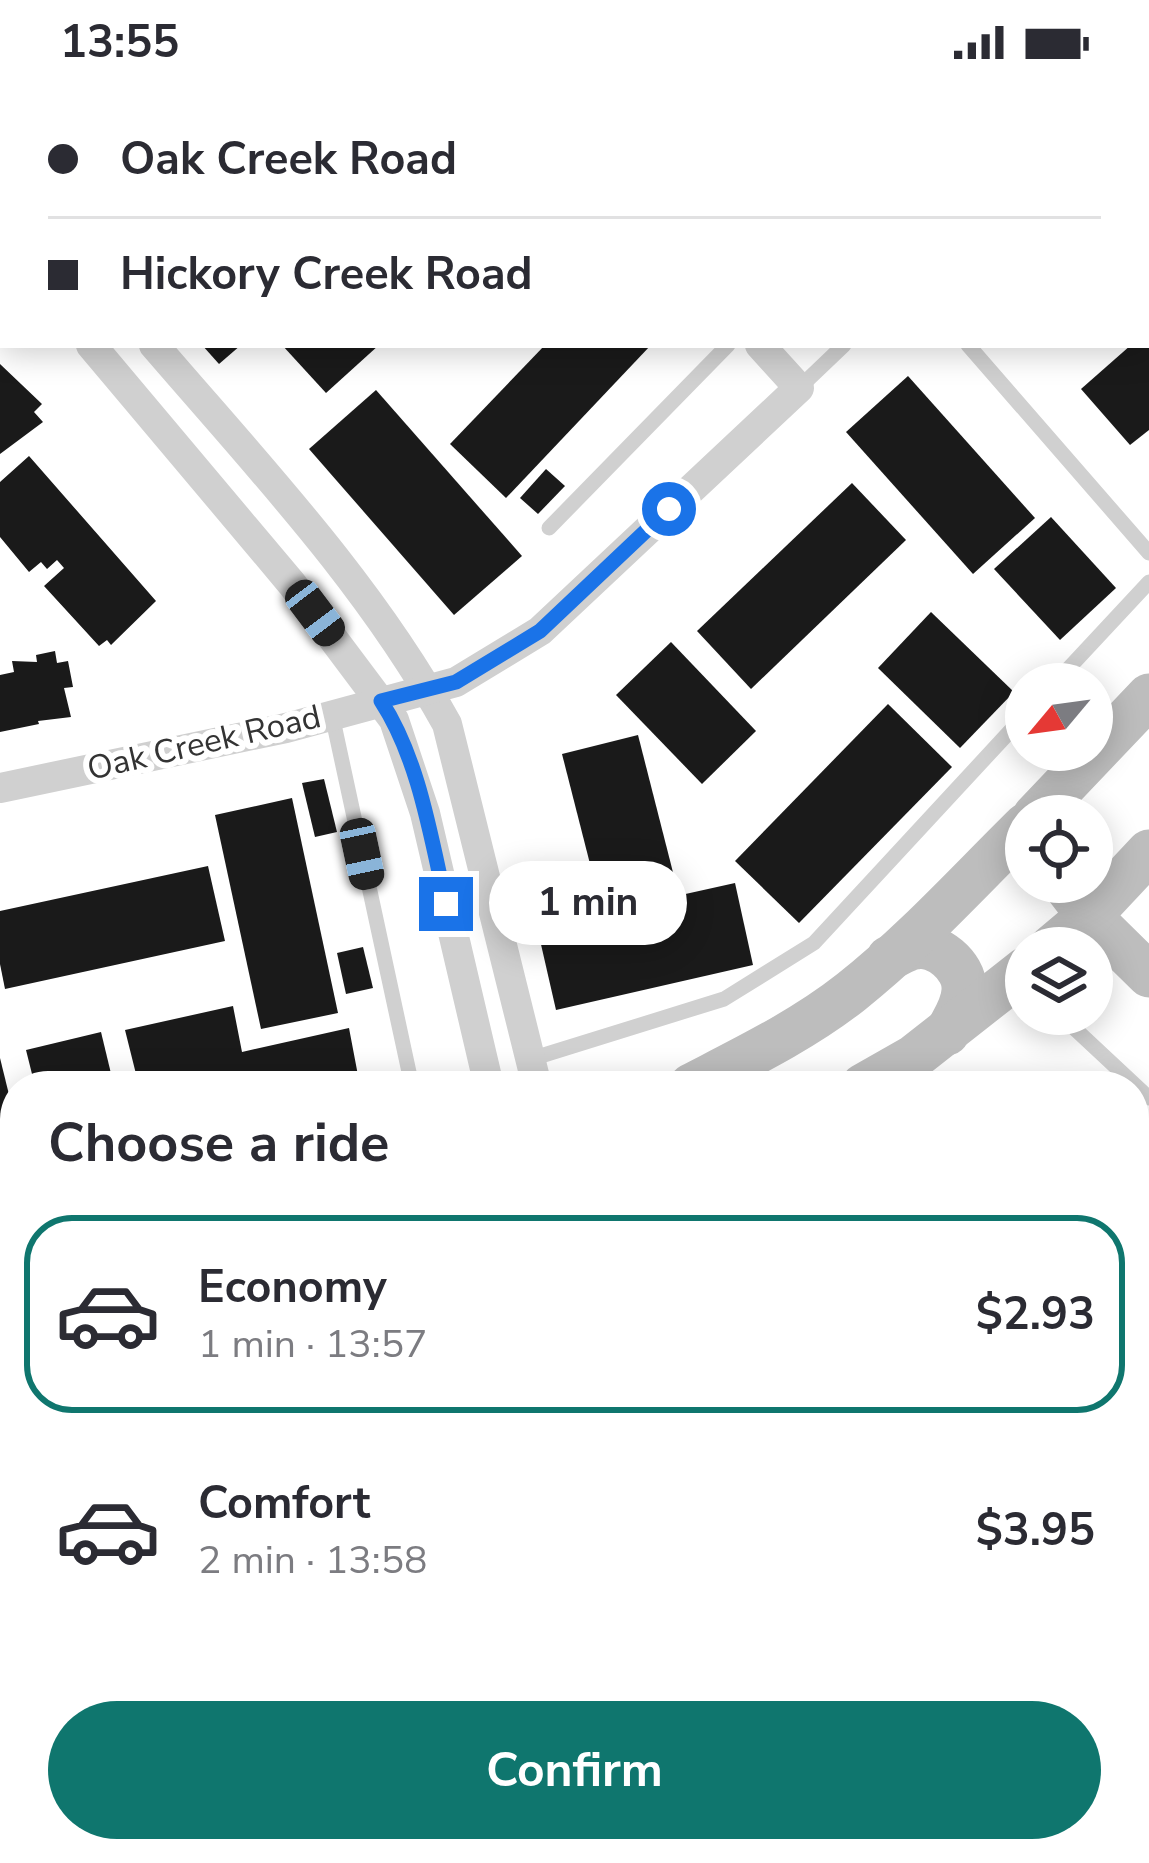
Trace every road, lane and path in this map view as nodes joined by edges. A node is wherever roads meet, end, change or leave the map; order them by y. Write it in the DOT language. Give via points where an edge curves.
graph roads {
  1 [pos="94,348"];
  2 [pos="157,348"];
  3 [pos="725,348"];
  4 [pos="763,348"];
  5 [pos="841,348"];
  6 [pos="971,348"];
  7 [pos="799,388"];
  8 [pos="549,528"];
  9 [pos="1149,553"];
  10 [pos="1149,582"];
  11 [pos="1074,663"];
  12 [pos="428,690"];
  13 [pos="1149,696"];
  14 [pos="381,701"];
  15 [pos="332,715"];
  16 [pos="1005,737"];
  17 [pos="0,788"];
  18 [pos="1063,795"];
  19 [pos="1005,845"];
  20 [pos="1149,852"];
  21 [pos="1113,875"];
  22 [pos="1080,903"];
  23 [pos="889,958"];
  24 [pos="1149,975"];
  25 [pos="1005,988"];
  26 [pos="947,1033"];
  27 [pos="1082,1035"];
  28 [pos="409,1071"];
  29 [pos="485,1071"];
  30 [pos="534,1071"];
  31 [pos="537,1071"];
  32 [pos="720,1071"];
  33 [pos="886,1071"];
  34 [pos="1120,1071"];
  1 -- 14 [label="street"];
  2 -- 12 [label="street" via="329,548"];
  3 -- 8 [label="lane"];
  4 -- 7 [label="street"];
  5 -- 7 [label="lane"];
  6 -- 9 [label="lane"];
  7 -- 12 [label="street, Oak Creek Road" via="540,631"];
  10 -- 11 [label="lane"];
  12 -- 14 [label="street, Oak Creek Road"];
  12 -- 30 [label="street" via="447,724"];
  13 -- 18 [label="main road"];
  14 -- 15 [label="street, Oak Creek Road"];
  14 -- 29 [label="street" via="425,813"];
  15 -- 17 [label="street, Oak Creek Road"];
  15 -- 28 [label="lane"];
  16 -- 31 [label="lane" via="814,943 724,999"];
  19 -- 23 [label="main road"];
  20 -- 21 [label="main road"];
  22 -- 24 [label="main road"];
  23 -- 26 [label="main road" via="919,945 955,964 965,983"];
  23 -- 32 [label="main road" via="848,994"];
  25 -- 26 [label="main road"];
  26 -- 33 [label="main road"];
  27 -- 34 [label="lane"];
}
